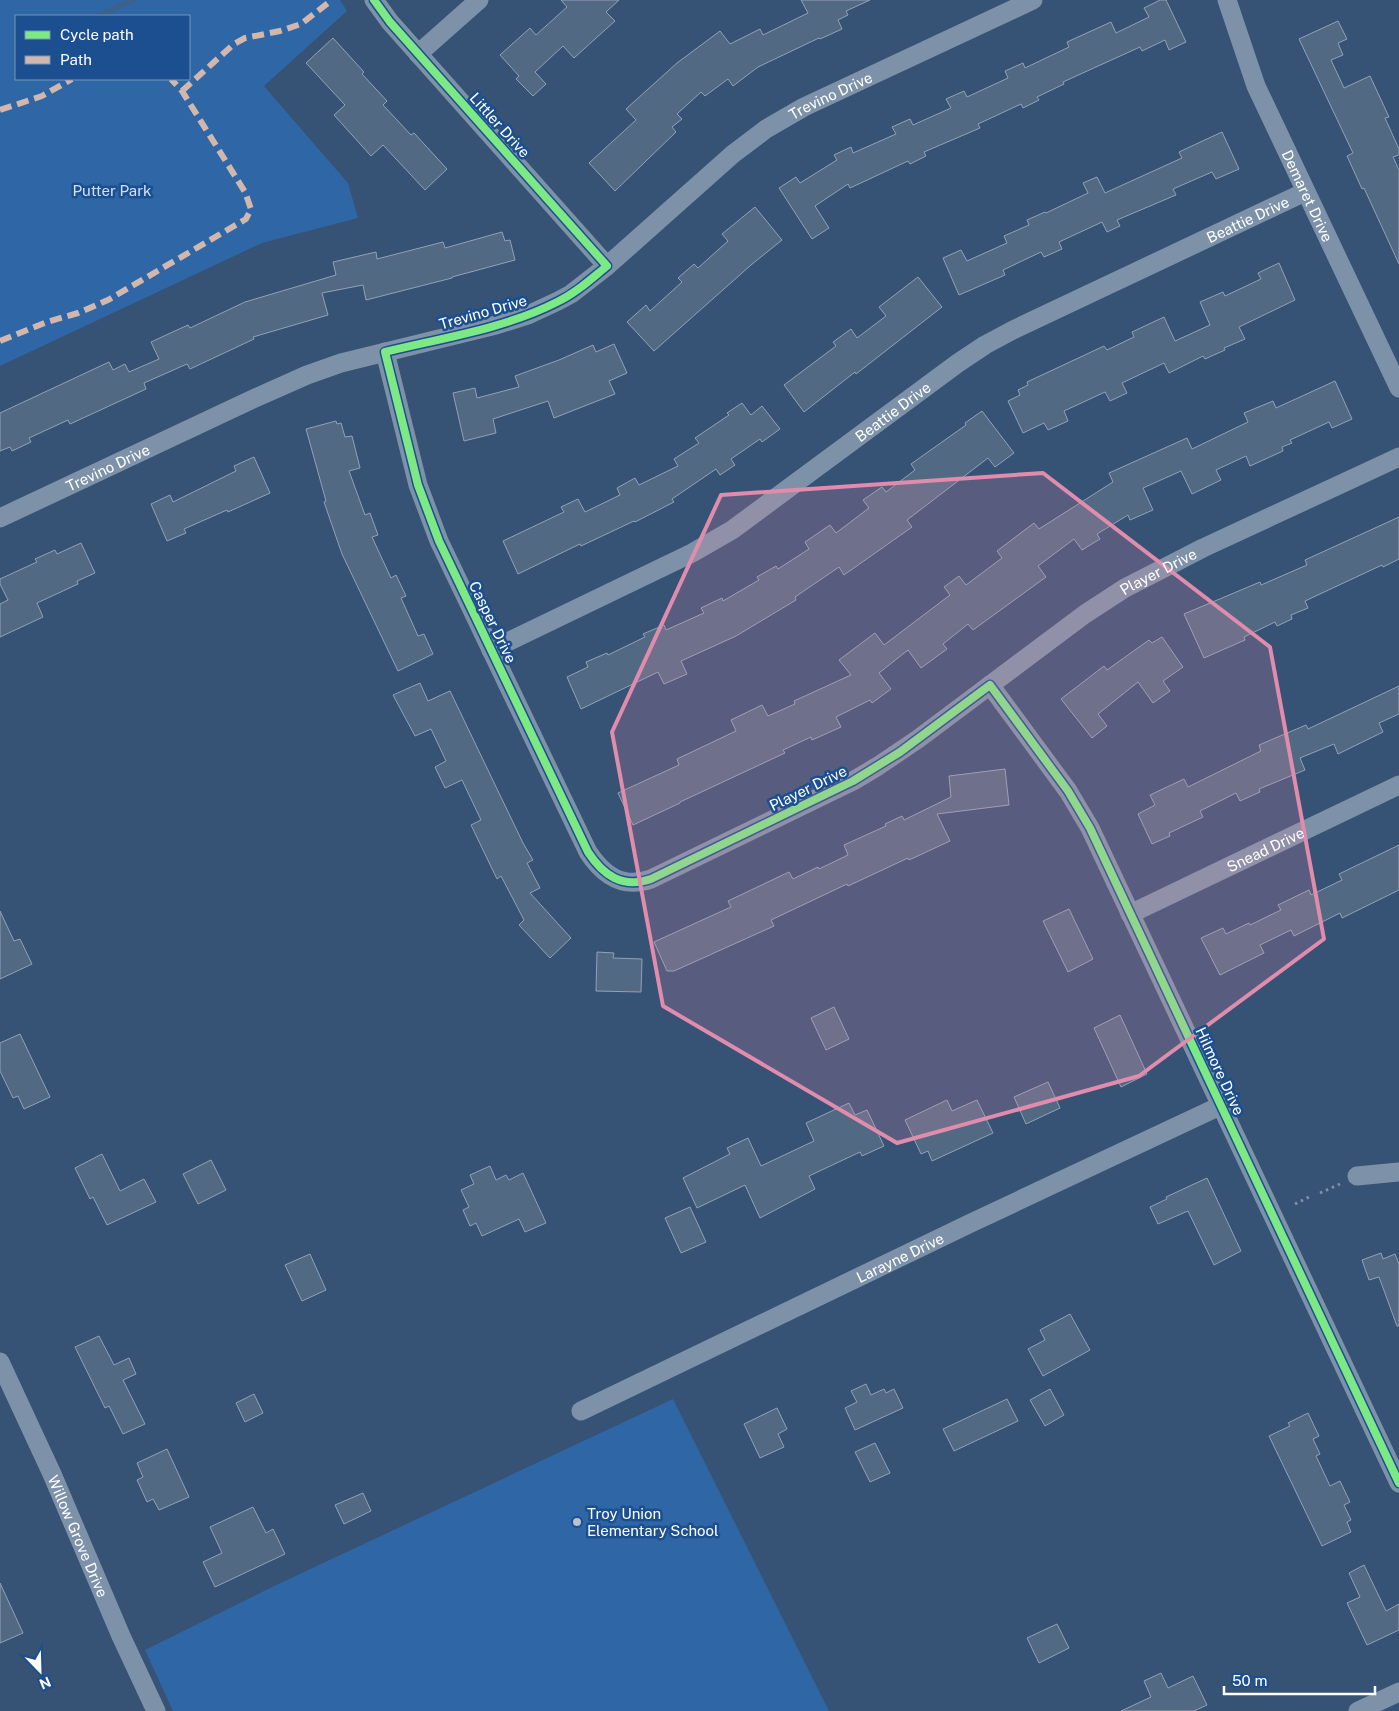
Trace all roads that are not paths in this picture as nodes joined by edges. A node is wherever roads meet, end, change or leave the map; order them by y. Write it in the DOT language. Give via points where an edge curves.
graph roads {
  1 [pos="374,0"];
  2 [pos="479,0"];
  3 [pos="1033,0"];
  4 [pos="1227,0"];
  5 [pos="418,54"];
  6 [pos="1306,192"];
  7 [pos="607,266"];
  8 [pos="385,352"];
  9 [pos="1399,388"];
  10 [pos="1399,457"];
  11 [pos="0,518"];
  12 [pos="491,650"];
  13 [pos="990,685"];
  14 [pos="1399,785"];
  15 [pos="622,880"];
  16 [pos="1130,914"];
  17 [pos="1220,1106"];
  18 [pos="1399,1172"];
  19 [pos="1357,1176"];
  20 [pos="0,1362"];
  21 [pos="581,1411"];
  22 [pos="1399,1483"];
  23 [pos="1399,1692"];
  24 [pos="156,1711"];
  25 [pos="1358,1711"];
  1 -- 5 [label="street, Littler Drive"];
  2 -- 5 [label="street"];
  3 -- 7 [label="street, Trevino Drive" via="779,121 733,154"];
  4 -- 6 [label="street, Demaret Drive" via="1256,86"];
  5 -- 7 [label="street, Littler Drive"];
  6 -- 9 [label="street, Demaret Drive"];
  6 -- 12 [label="street, Beattie Drive" via="985,345 732,530 692,553"];
  7 -- 8 [label="street, Trevino Drive" via="571,294 528,315"];
  8 -- 11 [label="street, Trevino Drive" via="341,363 280,386"];
  8 -- 12 [label="street, Casper Drive" via="418,484 429,515"];
  10 -- 13 [label="street, Player Drive" via="1125,588"];
  12 -- 15 [label="street, Casper Drive" via="588,852 604,872"];
  13 -- 15 [label="street, Player Drive" via="900,752 853,781 651,879 641,882"];
  13 -- 16 [label="street, Hilmore Drive" via="1072,797"];
  14 -- 16 [label="street, Snead Drive"];
  16 -- 17 [label="street, Hilmore Drive"];
  17 -- 21 [label="street, Larayne Drive"];
  17 -- 22 [label="street, Hilmore Drive"];
  18 -- 19 [label="street"];
  20 -- 24 [label="street, Willow Grove Drive"];
  23 -- 25 [label="street"];
}
